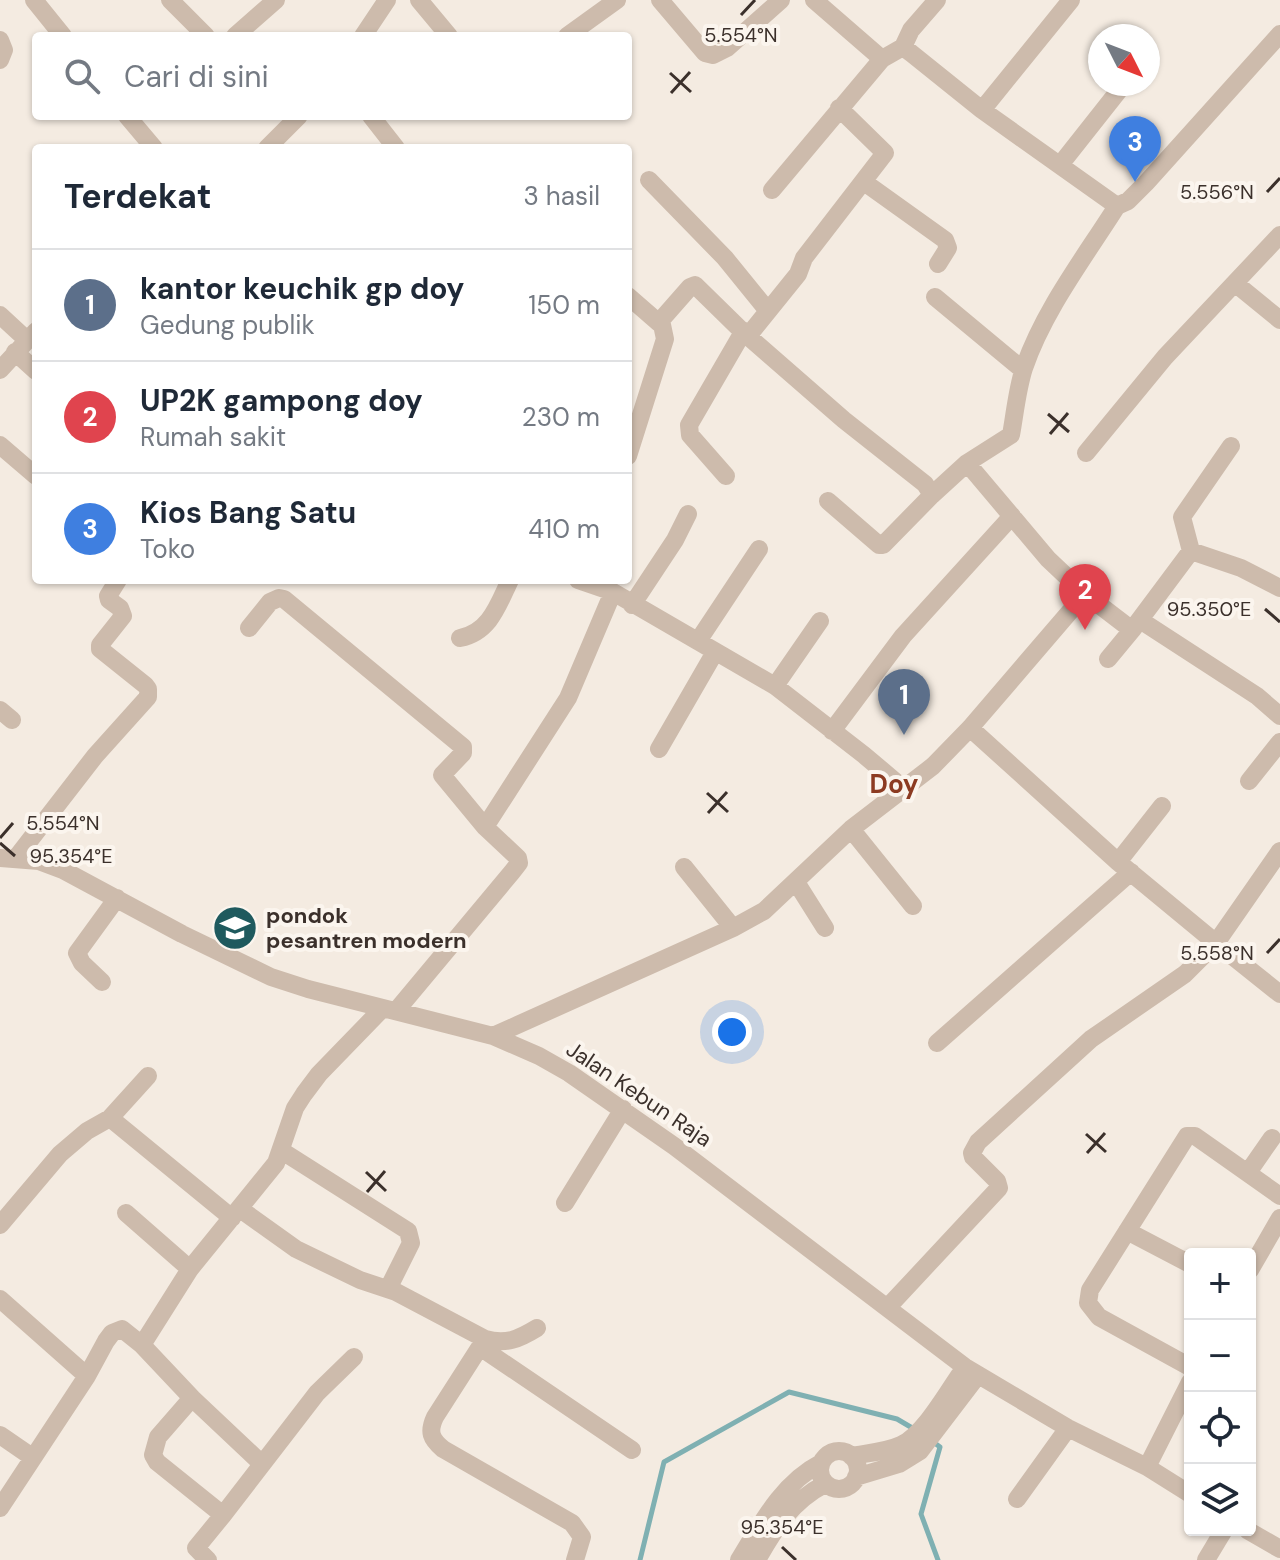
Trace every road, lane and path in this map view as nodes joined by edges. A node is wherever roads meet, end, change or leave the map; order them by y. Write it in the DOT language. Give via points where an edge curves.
graph roads {
  1 [pos="34,0"];
  2 [pos="170,0"];
  3 [pos="276,0"];
  4 [pos="387,0"];
  5 [pos="419,0"];
  6 [pos="617,0"];
  7 [pos="660,0"];
  8 [pos="781,0"];
  9 [pos="814,0"];
  10 [pos="937,0"];
  11 [pos="1071,0"];
  12 [pos="60,32"];
  13 [pos="202,32"];
  14 [pos="240,32"];
  15 [pos="366,32"];
  16 [pos="446,32"];
  17 [pos="573,32"];
  18 [pos="1280,34"];
  19 [pos="0,40"];
  20 [pos="903,47"];
  21 [pos="882,59"];
  22 [pos="0,60"];
  23 [pos="1115,96"];
  24 [pos="839,108"];
  25 [pos="982,110"];
  26 [pos="130,120"];
  27 [pos="295,120"];
  28 [pos="374,120"];
  29 [pos="151,144"];
  30 [pos="271,144"];
  31 [pos="393,144"];
  32 [pos="1060,165"];
  33 [pos="649,180"];
  34 [pos="864,182"];
  35 [pos="772,190"];
  36 [pos="1117,206"];
  37 [pos="1280,235"];
  38 [pos="938,264"];
  39 [pos="1236,284"];
  40 [pos="935,297"];
  41 [pos="632,299"];
  42 [pos="768,311"];
  43 [pos="0,315"];
  44 [pos="661,320"];
  45 [pos="1280,320"];
  46 [pos="743,332"];
  47 [pos="26,341"];
  48 [pos="0,370"];
  49 [pos="1023,370"];
  50 [pos="632,444"];
  51 [pos="1231,446"];
  52 [pos="2,452"];
  53 [pos="1086,453"];
  54 [pos="967,463"];
  55 [pos="32,473"];
  56 [pos="726,476"];
  57 [pos="932,495"];
  58 [pos="828,501"];
  59 [pos="688,514"];
  60 [pos="1012,516"];
  61 [pos="759,549"];
  62 [pos="1191,551"];
  63 [pos="116,584"];
  64 [pos="508,584"];
  65 [pos="590,584"];
  66 [pos="1280,588"];
  67 [pos="613,592"];
  68 [pos="1085,594"];
  69 [pos="632,605"];
  70 [pos="820,621"];
  71 [pos="1136,625"];
  72 [pos="249,628"];
  73 [pos="460,638"];
  74 [pos="698,641"];
  75 [pos="715,652"];
  76 [pos="1108,659"];
  77 [pos="775,686"];
  78 [pos="1280,716"];
  79 [pos="970,728"];
  80 [pos="832,731"];
  81 [pos="1280,742"];
  82 [pos="659,749"];
  83 [pos="1249,781"];
  84 [pos="903,788"];
  85 [pos="1162,806"];
  86 [pos="485,827"];
  87 [pos="851,829"];
  88 [pos="1280,851"];
  89 [pos="8,858"];
  90 [pos="684,867"];
  91 [pos="1125,867"];
  92 [pos="796,882"];
  93 [pos="117,898"];
  94 [pos="913,906"];
  95 [pos="733,928"];
  96 [pos="825,928"];
  97 [pos="1216,943"];
  98 [pos="102,982"];
  99 [pos="1280,994"];
  100 [pos="389,1009"];
  101 [pos="493,1036"];
  102 [pos="937,1043"];
  103 [pos="148,1076"];
  104 [pos="623,1109"];
  105 [pos="110,1118"];
  106 [pos="1272,1138"];
  107 [pos="282,1151"];
  108 [pos="1249,1171"];
  109 [pos="1280,1196"];
  110 [pos="565,1203"];
  111 [pos="126,1213"];
  112 [pos="236,1213"];
  113 [pos="1280,1218"];
  114 [pos="0,1225"];
  115 [pos="1127,1231"];
  116 [pos="1256,1260"];
  117 [pos="1184,1261"];
  118 [pos="190,1269"];
  119 [pos="388,1289"];
  120 [pos="0,1299"];
  121 [pos="887,1308"];
  122 [pos="537,1328"];
  123 [pos="482,1343"];
  124 [pos="142,1345"];
  125 [pos="354,1357"];
  126 [pos="1184,1364"];
  127 [pos="971,1371"];
  128 [pos="87,1376"];
  129 [pos="1185,1392"];
  130 [pos="192,1398"];
  131 [pos="1068,1428"];
  132 [pos="0,1435"];
  133 [pos="916,1444"];
  134 [pos="632,1450"];
  135 [pos="851,1456"];
  136 [pos="32,1457"];
  137 [pos="821,1463"];
  138 [pos="262,1464"];
  139 [pos="1147,1467"];
  140 [pos="856,1477"];
  141 [pos="825,1484"];
  142 [pos="1184,1490"];
  143 [pos="1017,1499"];
  144 [pos="0,1508"];
  145 [pos="223,1515"];
  146 [pos="1256,1535"];
  147 [pos="1220,1536"];
  148 [pos="1280,1549"];
  149 [pos="197,1556"];
  150 [pos="575,1560"];
  151 [pos="739,1560"];
  152 [pos="757,1560"];
  153 [pos="1206,1560"];
  1 -- 12 [label="street"];
  2 -- 13 [label="street"];
  3 -- 14 [label="street"];
  4 -- 15 [label="street"];
  5 -- 16 [label="street"];
  6 -- 17 [label="street"];
  7 -- 8 [label="street" via="705,53 713,55"];
  9 -- 21 [label="street"];
  10 -- 20 [label="street"];
  11 -- 25 [label="street"];
  18 -- 36 [label="street" via="1146,183"];
  19 -- 22 [label="street"];
  20 -- 21 [label="street"];
  20 -- 25 [label="street"];
  21 -- 24 [label="street"];
  23 -- 32 [label="street"];
  24 -- 34 [label="street" via="884,151"];
  24 -- 35 [label="street"];
  25 -- 32 [label="street"];
  26 -- 29 [label="street"];
  27 -- 30 [label="street"];
  28 -- 31 [label="street"];
  32 -- 36 [label="street"];
  33 -- 42 [label="street"];
  34 -- 38 [label="street" via="945,240 948,248"];
  34 -- 42 [label="street"];
  36 -- 49 [label="street" via="1058,299"];
  37 -- 39 [label="street"];
  39 -- 45 [label="street"];
  39 -- 53 [label="street" via="1165,357"];
  40 -- 49 [label="street"];
  41 -- 44 [label="street"];
  42 -- 46 [label="street" via="752,331"];
  43 -- 47 [label="street"];
  44 -- 46 [label="street" via="692,284"];
  44 -- 50 [label="street" via="664,345"];
  46 -- 56 [label="street" via="688,430"];
  46 -- 57 [label="street"];
  47 -- 48 [label="street"];
  49 -- 54 [label="street" via="1011,435"];
  51 -- 62 [label="street" via="1183,514"];
  52 -- 55 [label="street"];
  54 -- 57 [label="street"];
  54 -- 60 [label="street"];
  57 -- 58 [label="street" via="883,545"];
  59 -- 69 [label="street"];
  60 -- 68 [label="street"];
  60 -- 80 [label="street" via="903,636"];
  61 -- 74 [label="street"];
  62 -- 66 [label="street"];
  62 -- 71 [label="street"];
  63 -- 89 [label="street" via="108,596 123,616 100,649 145,685 148,697"];
  64 -- 73 [label="street" via="487,624"];
  65 -- 67 [label="street"];
  67 -- 69 [label="street"];
  67 -- 86 [label="street" via="568,698"];
  68 -- 71 [label="street"];
  68 -- 79 [label="street"];
  69 -- 74 [label="street"];
  70 -- 77 [label="street"];
  71 -- 76 [label="street"];
  71 -- 78 [label="street" via="1257,696"];
  72 -- 86 [label="street" via="270,602 284,599 452,737 464,749 442,775"];
  74 -- 75 [label="street"];
  75 -- 77 [label="street"];
  75 -- 82 [label="street"];
  77 -- 80 [label="street"];
  79 -- 84 [label="street"];
  79 -- 91 [label="street"];
  80 -- 84 [label="street"];
  81 -- 83 [label="street"];
  84 -- 87 [label="street"];
  85 -- 91 [label="street"];
  86 -- 100 [label="street" via="519,863"];
  87 -- 92 [label="street"];
  87 -- 94 [label="street"];
  88 -- 97 [label="street"];
  89 -- 93 [label="street, Jalan Kebun Raja" via="39,861"];
  90 -- 95 [label="street"];
  91 -- 97 [label="street"];
  91 -- 102 [label="street"];
  92 -- 95 [label="street" via="764,911"];
  92 -- 96 [label="street"];
  93 -- 98 [label="street" via="77,953"];
  93 -- 100 [label="street, Jalan Kebun Raja" via="271,977"];
  95 -- 101 [label="street"];
  97 -- 99 [label="street"];
  97 -- 121 [label="street" via="1185,974 1091,1039 978,1142 973,1157 999,1188"];
  100 -- 101 [label="street, Jalan Kebun Raja"];
  100 -- 107 [label="street" via="319,1074 289,1125"];
  101 -- 104 [label="street, Jalan Kebun Raja" via="569,1073"];
  103 -- 105 [label="street"];
  104 -- 110 [label="street"];
  104 -- 121 [label="street, Jalan Kebun Raja"];
  105 -- 112 [label="street"];
  105 -- 114 [label="street" via="66,1148"];
  106 -- 108 [label="street"];
  107 -- 112 [label="street"];
  107 -- 119 [label="street" via="408,1231 411,1243"];
  108 -- 109 [label="street"];
  108 -- 115 [label="street" via="1187,1136"];
  111 -- 118 [label="street"];
  112 -- 118 [label="street"];
  112 -- 119 [label="street" via="296,1249"];
  113 -- 116 [label="street"];
  115 -- 117 [label="street"];
  115 -- 126 [label="street" via="1090,1290 1088,1303 1099,1317"];
  118 -- 124 [label="street"];
  119 -- 123 [label="street"];
  120 -- 128 [label="street"];
  121 -- 127 [label="street, Jalan Kebun Raja"];
  122 -- 123 [label="street" via="512,1341"];
  123 -- 134 [label="street"];
  123 -- 150 [label="street" via="435,1417 433,1439 572,1523 582,1537"];
  124 -- 128 [label="street" via="122,1329 115,1331"];
  124 -- 130 [label="street"];
  125 -- 138 [label="street" via="317,1393"];
  127 -- 131 [label="street, Jalan Kebun Raja"];
  127 -- 133 [label="street"];
  128 -- 136 [label="street"];
  129 -- 139 [label="street"];
  130 -- 138 [label="street"];
  130 -- 145 [label="street" via="158,1437 153,1455"];
  131 -- 139 [label="street, Jalan Kebun Raja"];
  131 -- 143 [label="street"];
  132 -- 136 [label="street"];
  133 -- 135 [label="street"];
  133 -- 140 [label="street" via="899,1464"];
  135 -- 137 [label="street" via="834,1452"];
  135 -- 140 [label="street"];
  136 -- 144 [label="street"];
  137 -- 141 [label="street"];
  137 -- 151 [label="street" via="787,1489"];
  138 -- 145 [label="street"];
  139 -- 142 [label="street, Jalan Kebun Raja"];
  140 -- 141 [label="street" via="841,1489"];
  141 -- 152 [label="street" via="783,1517"];
  145 -- 149 [label="street"];
  146 -- 148 [label="street"];
  147 -- 153 [label="street"];
}
